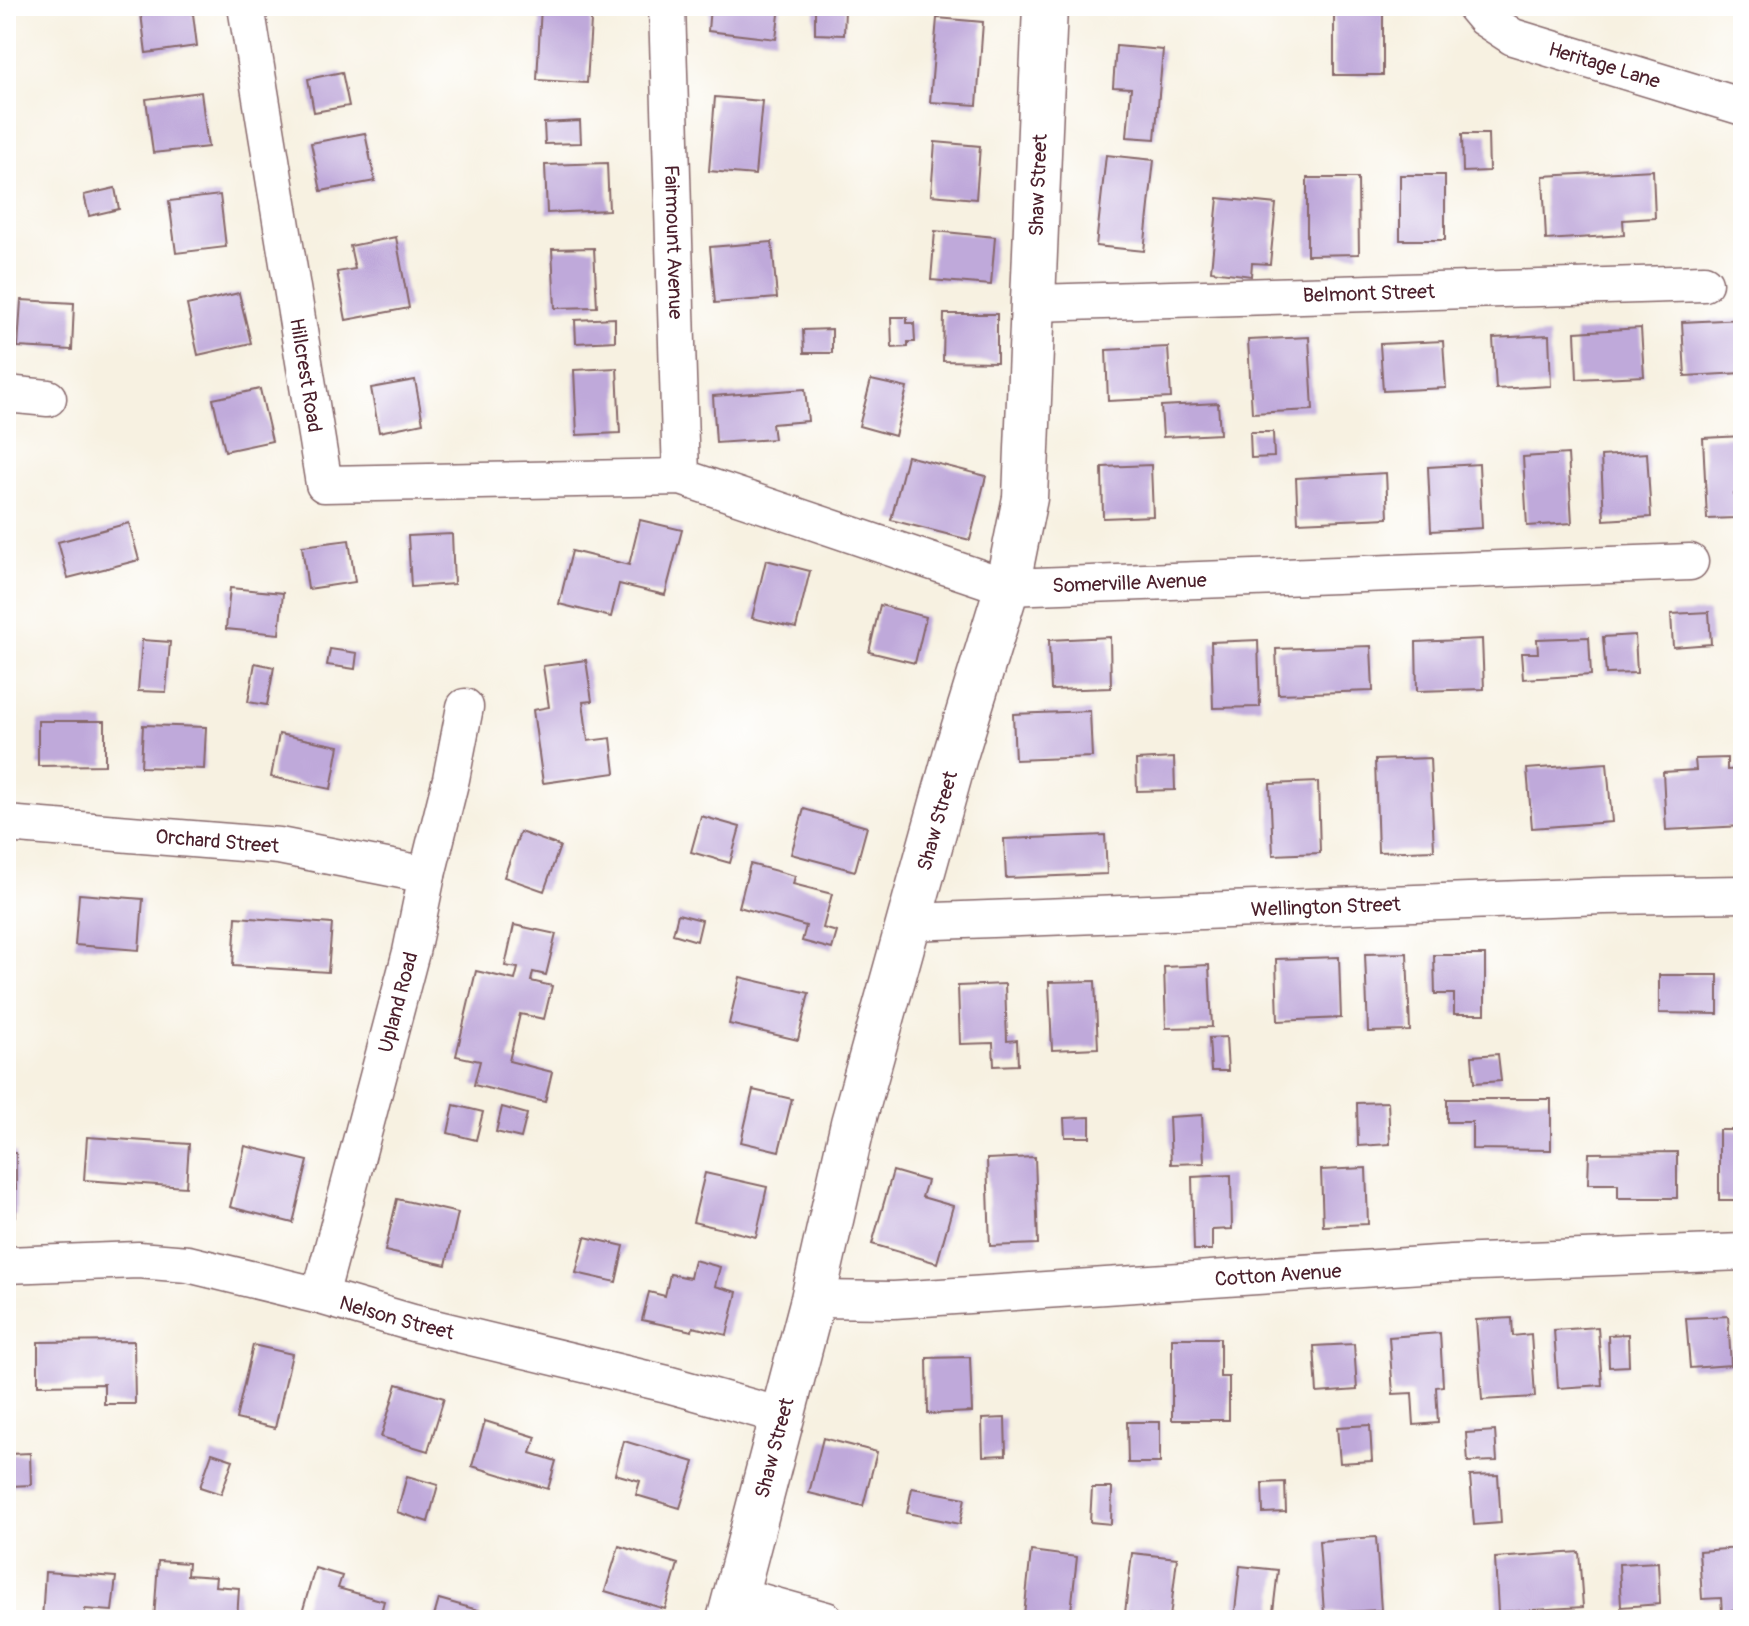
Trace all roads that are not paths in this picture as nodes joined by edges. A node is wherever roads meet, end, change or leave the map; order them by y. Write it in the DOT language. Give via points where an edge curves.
graph roads {
  1 [pos="246,6"];
  2 [pos="667,6"];
  3 [pos="1045,6"];
  4 [pos="1474,6"];
  5 [pos="1743,107"];
  6 [pos="1704,283"];
  7 [pos="1035,303"];
  8 [pos="6,394"];
  9 [pos="48,398"];
  10 [pos="681,477"];
  11 [pos="587,479"];
  12 [pos="1690,562"];
  13 [pos="1007,587"];
  14 [pos="465,707"];
  15 [pos="6,824"];
  16 [pos="427,875"];
  17 [pos="1743,894"];
  18 [pos="910,922"];
  19 [pos="1743,1252"];
  20 [pos="6,1265"];
  21 [pos="320,1296"];
  22 [pos="813,1299"];
  23 [pos="782,1416"];
  24 [pos="732,1608"];
  25 [pos="826,1620"];
  1 -- 11 [label="street, Hillcrest Road" via="324,484"];
  2 -- 10 [label="street, Fairmount Avenue"];
  3 -- 7 [label="street, Shaw Street"];
  4 -- 5 [label="street, Heritage Lane" via="1513,37"];
  6 -- 7 [label="street, Belmont Street"];
  7 -- 13 [label="street, Shaw Street" via="1025,498"];
  8 -- 9 [label="street"];
  10 -- 11 [label="street, Somerville Avenue"];
  10 -- 13 [label="street, Somerville Avenue"];
  12 -- 13 [label="street, Somerville Avenue"];
  13 -- 18 [label="street, Shaw Street"];
  14 -- 16 [label="street, Upland Road"];
  15 -- 16 [label="street, Orchard Street" via="279,846"];
  16 -- 21 [label="street, Upland Road"];
  17 -- 18 [label="street, Wellington Street"];
  18 -- 22 [label="street, Shaw Street" via="853,1123"];
  19 -- 22 [label="street, Cotton Avenue" via="1452,1263 894,1300"];
  20 -- 21 [label="street, Nelson Street" via="162,1261"];
  21 -- 23 [label="street, Nelson Street"];
  22 -- 23 [label="street, Shaw Street"];
  23 -- 24 [label="street, Shaw Street"];
  24 -- 25 [label="street"];
}
